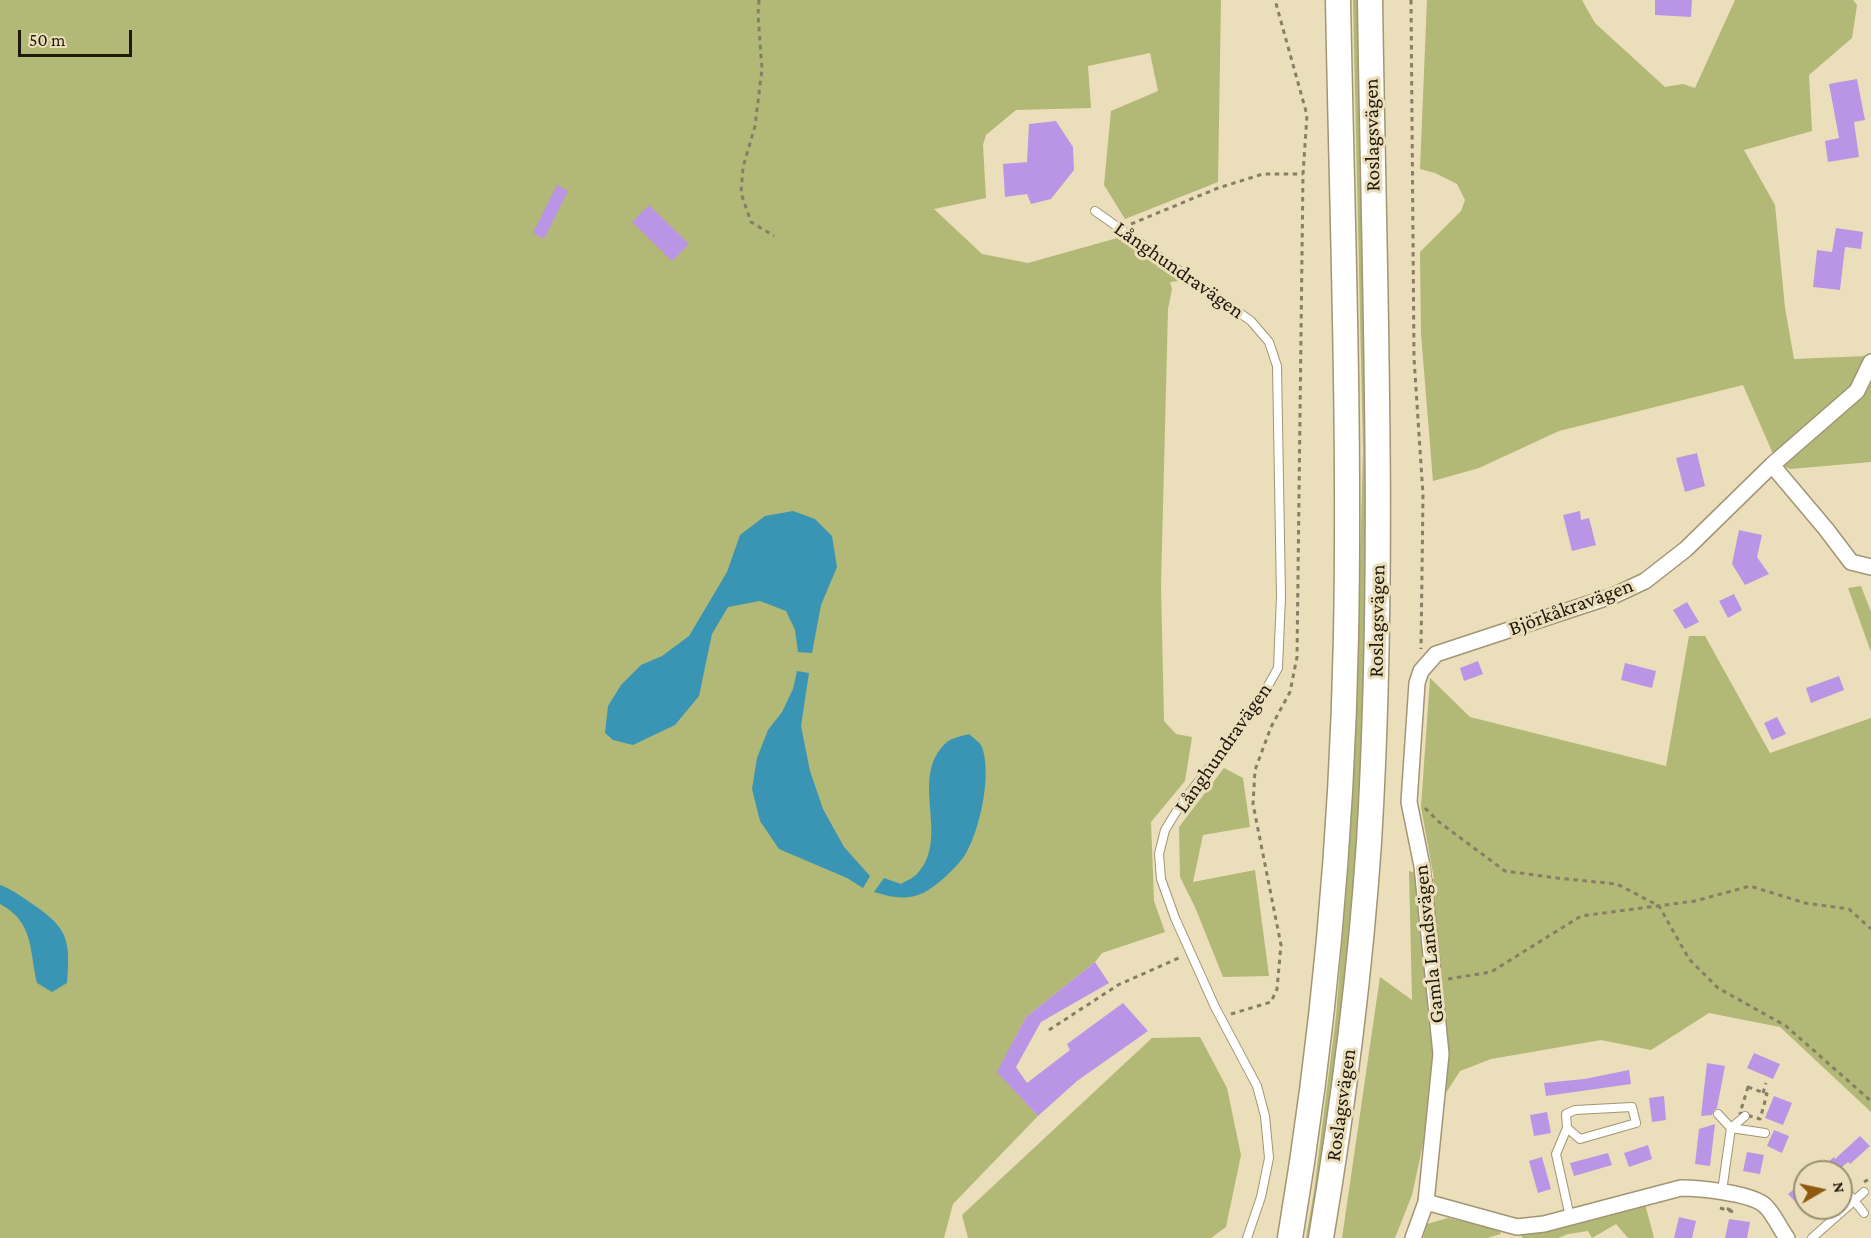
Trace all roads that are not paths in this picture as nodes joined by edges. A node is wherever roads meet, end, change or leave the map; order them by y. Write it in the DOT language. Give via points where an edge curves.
graph roads {
  1 [pos="1338,0"];
  2 [pos="1370,0"];
  3 [pos="1095,212"];
  4 [pos="1871,362"];
  5 [pos="1772,465"];
  6 [pos="1871,567"];
  7 [pos="1432,658"];
  8 [pos="1718,1114"];
  9 [pos="1742,1115"];
  10 [pos="1567,1128"];
  11 [pos="1731,1128"];
  12 [pos="1765,1133"];
  13 [pos="1722,1191"];
  14 [pos="1864,1192"];
  15 [pos="1854,1201"];
  16 [pos="1426,1202"];
  17 [pos="1864,1213"];
  18 [pos="1570,1217"];
  19 [pos="1517,1232"];
  20 [pos="1247,1238"];
  21 [pos="1290,1238"];
  22 [pos="1321,1238"];
  23 [pos="1413,1238"];
  24 [pos="1788,1238"];
  25 [pos="1812,1238"];
  1 -- 21 [label="main road, Roslagsvägen" via="1346,380 1343,720 1323,989"];
  2 -- 22 [label="main road, Roslagsvägen" via="1379,545 1375,707 1369,843 1356,989"];
  3 -- 20 [label="lane, Långhundravägen" via="1251,321 1269,342 1277,366 1281,614 1278,668 1256,706 1165,830 1160,854 1161,879 1215,1007 1257,1086 1265,1116 1269,1158"];
  4 -- 5 [label="street, Björkåkravägen" via="1857,391"];
  5 -- 6 [label="street" via="1851,562"];
  5 -- 7 [label="street, Björkåkravägen" via="1686,549 1645,581"];
  7 -- 16 [label="street, Gamla Landsvägen" via="1417,683 1409,802 1422,866 1441,1054"];
  8 -- 11 [label="lane"];
  9 -- 11 [label="lane"];
  10 -- 10 [label="lane" via="1566,1114 1575,1110 1632,1107 1636,1124 1580,1139"];
  10 -- 18 [label="lane" via="1556,1154"];
  11 -- 12 [label="lane"];
  11 -- 13 [label="lane"];
  13 -- 18 [label="street" via="1681,1188"];
  13 -- 24 [label="street" via="1763,1204"];
  14 -- 15 [label="lane"];
  15 -- 17 [label="lane"];
  15 -- 25 [label="lane"];
  16 -- 19 [label="street"];
  16 -- 23 [label="street, Gamla Landsvägen"];
  18 -- 19 [label="street"];
}
